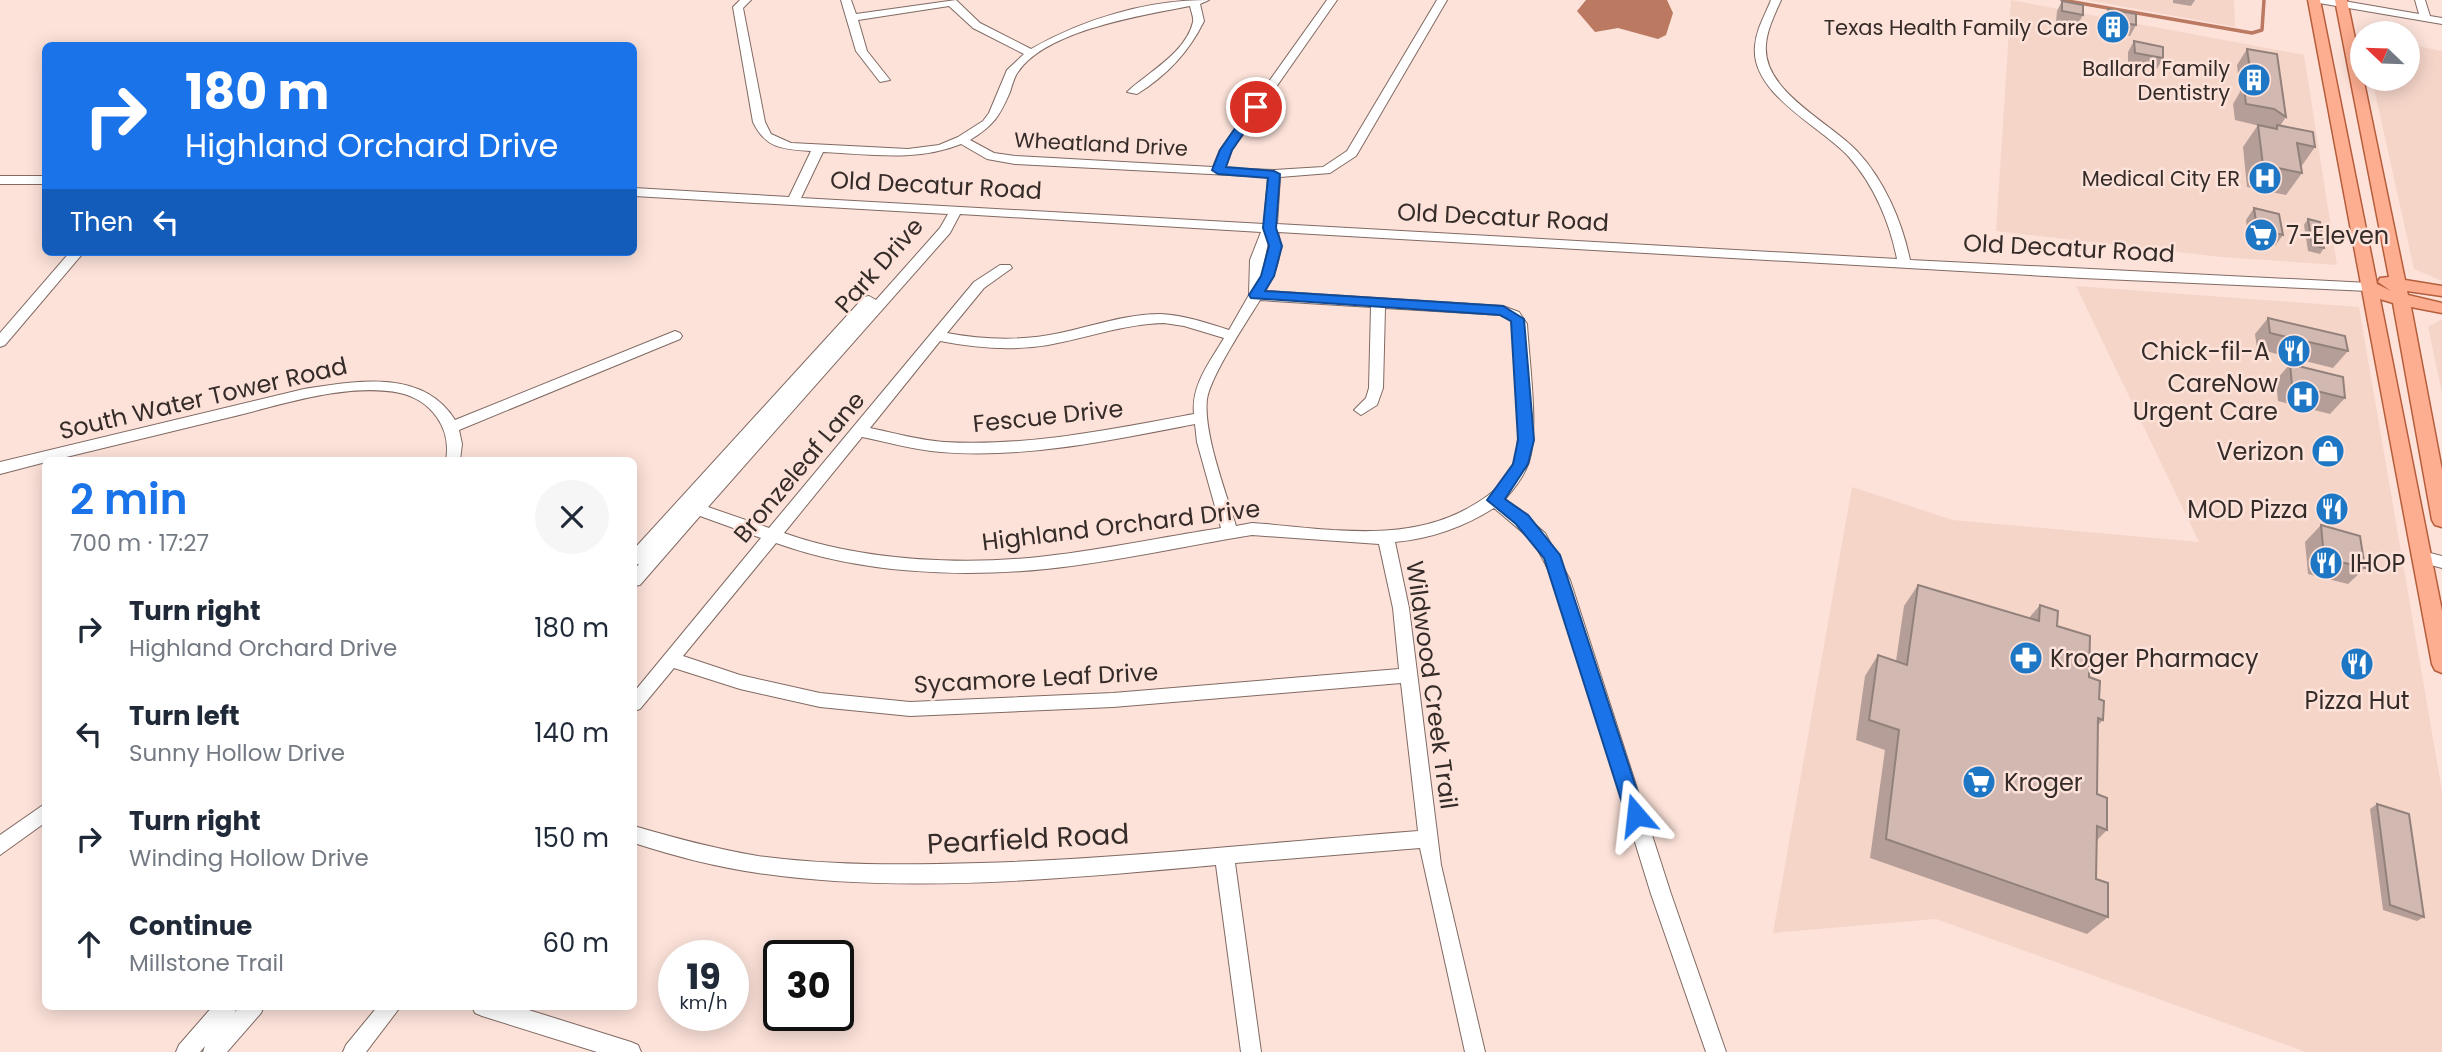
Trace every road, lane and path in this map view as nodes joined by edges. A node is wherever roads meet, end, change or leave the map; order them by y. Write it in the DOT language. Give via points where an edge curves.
graph roads {
  1 [pos="746,0"];
  2 [pos="846,0"];
  3 [pos="1332,0"];
  4 [pos="1442,0"];
  5 [pos="1776,0"];
  6 [pos="2314,0"];
  7 [pos="2319,0"];
  8 [pos="2420,0"];
  9 [pos="951,1"];
  10 [pos="1199,1"];
  11 [pos="2341,2"];
  12 [pos="853,18"];
  13 [pos="2426,19"];
  14 [pos="2442,21"];
  15 [pos="2350,45"];
  16 [pos="1032,53"];
  17 [pos="2326,69"];
  18 [pos="2350,76"];
  19 [pos="884,80"];
  20 [pos="2360,91"];
  21 [pos="1133,92"];
  22 [pos="962,140"];
  23 [pos="818,149"];
  24 [pos="2342,154"];
  25 [pos="2375,160"];
  26 [pos="1218,170"];
  27 [pos="1274,174"];
  28 [pos="0,180"];
  29 [pos="42,180"];
  30 [pos="637,192"];
  31 [pos="793,202"];
  32 [pos="956,211"];
  33 [pos="1270,228"];
  34 [pos="73,256"];
  35 [pos="1904,264"];
  36 [pos="1005,268"];
  37 [pos="2369,288"];
  38 [pos="2399,291"];
  39 [pos="2442,291"];
  40 [pos="1256,295"];
  41 [pos="1378,303"];
  42 [pos="2442,308"];
  43 [pos="675,336"];
  44 [pos="938,336"];
  45 [pos="1233,336"];
  46 [pos="0,342"];
  47 [pos="1361,410"];
  48 [pos="1200,418"];
  49 [pos="452,427"];
  50 [pos="859,431"];
  51 [pos="45,457"];
  52 [pos="453,457"];
  53 [pos="42,458"];
  54 [pos="0,468"];
  55 [pos="1494,500"];
  56 [pos="690,507"];
  57 [pos="2442,520"];
  58 [pos="1230,531"];
  59 [pos="770,537"];
  60 [pos="1386,537"];
  61 [pos="637,556"];
  62 [pos="2432,560"];
  63 [pos="637,576"];
  64 [pos="669,659"];
  65 [pos="2442,664"];
  66 [pos="1409,675"];
  67 [pos="637,700"];
  68 [pos="42,814"];
  69 [pos="637,836"];
  70 [pos="1428,839"];
  71 [pos="0,846"];
  72 [pos="1224,856"];
  73 [pos="223,1010"];
  74 [pos="250,1010"];
  75 [pos="388,1010"];
  76 [pos="495,1010"];
  77 [pos="186,1052"];
  78 [pos="213,1052"];
  79 [pos="353,1052"];
  80 [pos="631,1052"];
  81 [pos="1251,1052"];
  82 [pos="1475,1052"];
  83 [pos="1716,1052"];
  1 -- 23 [label="street" via="738,7 759,121 772,140"];
  2 -- 12 [label="street"];
  3 -- 26 [label="street" via="1226,150"];
  4 -- 27 [label="street, Wheatland Drive" via="1352,153 1326,170"];
  5 -- 35 [label="street" via="1760,44 1768,72 1777,88 1854,155 1901,245"];
  6 -- 17 [label="main road"];
  7 -- 11 [label="street"];
  8 -- 13 [label="street"];
  9 -- 12 [label="street"];
  9 -- 16 [label="street" via="972,23"];
  10 -- 16 [label="street" via="1100,20"];
  10 -- 21 [label="street" via="1199,21 1192,34 1155,79"];
  11 -- 13 [label="street"];
  11 -- 15 [label="main road"];
  12 -- 19 [label="street" via="856,47"];
  13 -- 14 [label="street"];
  16 -- 22 [label="street" via="1013,70 996,114"];
  17 -- 18 [label="main road"];
  17 -- 24 [label="main road"];
  20 -- 25 [label="main road"];
  22 -- 23 [label="street" via="908,153"];
  22 -- 26 [label="street, Wheatland Drive" via="991,156 1015,160"];
  23 -- 31 [label="street"];
  24 -- 25 [label="main road"];
  24 -- 37 [label="main road"];
  25 -- 38 [label="main road"];
  26 -- 27 [label="street, Wheatland Drive"];
  27 -- 33 [label="street"];
  28 -- 29 [label="street"];
  30 -- 31 [label="street, Old Decatur Road"];
  31 -- 32 [label="street, Old Decatur Road"];
  32 -- 33 [label="street, Old Decatur Road"];
  32 -- 56 [label="street, Park Drive" via="945,230"];
  33 -- 35 [label="street, Old Decatur Road"];
  33 -- 40 [label="street" via="1275,246"];
  34 -- 46 [label="street"];
  35 -- 37 [label="street, Old Decatur Road"];
  36 -- 44 [label="street, Bronzeleaf Lane" via="979,285"];
  37 -- 38 [label="main road, Old Decatur Road"];
  37 -- 62 [label="main road"];
  38 -- 39 [label="main road, Old Decatur Road"];
  38 -- 42 [label="main road, Old Decatur Road"];
  38 -- 57 [label="main road"];
  40 -- 41 [label="street"];
  40 -- 45 [label="street"];
  41 -- 47 [label="street" via="1376,388"];
  41 -- 55 [label="street, Highland Orchard Drive" via="1503,311 1514,315 1520,324 1526,440 1521,464"];
  43 -- 49 [label="street"];
  44 -- 45 [label="street" via="974,344 1011,344 1154,318"];
  44 -- 50 [label="street, Bronzeleaf Lane"];
  45 -- 48 [label="street" via="1206,379"];
  48 -- 50 [label="street, Fescue Drive" via="1007,447 941,447"];
  48 -- 58 [label="street"];
  49 -- 51 [label="street, South Water Tower Road" via="436,403 409,390 353,387 304,394"];
  49 -- 52 [label="street"];
  50 -- 59 [label="street, Bronzeleaf Lane"];
  53 -- 54 [label="street, South Water Tower Road"];
  55 -- 60 [label="street, Highland Orchard Drive" via="1446,527"];
  55 -- 83 [label="street" via="1539,537 1562,580"];
  56 -- 59 [label="street, Highland Orchard Drive"];
  56 -- 61 [label="street, Park Drive"];
  56 -- 63 [label="street, Park Drive"];
  58 -- 59 [label="street, Highland Orchard Drive" via="1046,563 960,568 878,561"];
  58 -- 60 [label="street, Highland Orchard Drive" via="1272,528"];
  59 -- 64 [label="street, Bronzeleaf Lane"];
  60 -- 66 [label="street, Wildwood Creek Trail"];
  62 -- 65 [label="main road"];
  64 -- 66 [label="street, Sycamore Leaf Drive" via="740,682 820,700 910,709 1113,700"];
  64 -- 67 [label="street, Bronzeleaf Lane"];
  66 -- 70 [label="street, Wildwood Creek Trail"];
  68 -- 71 [label="street"];
  69 -- 72 [label="street, Pearfield Road" via="776,867 896,874"];
  70 -- 72 [label="street, Pearfield Road"];
  70 -- 82 [label="street, Wildwood Creek Trail"];
  72 -- 81 [label="street"];
  73 -- 77 [label="street"];
  74 -- 78 [label="street"];
  75 -- 79 [label="street"];
  76 -- 80 [label="street"];
}
